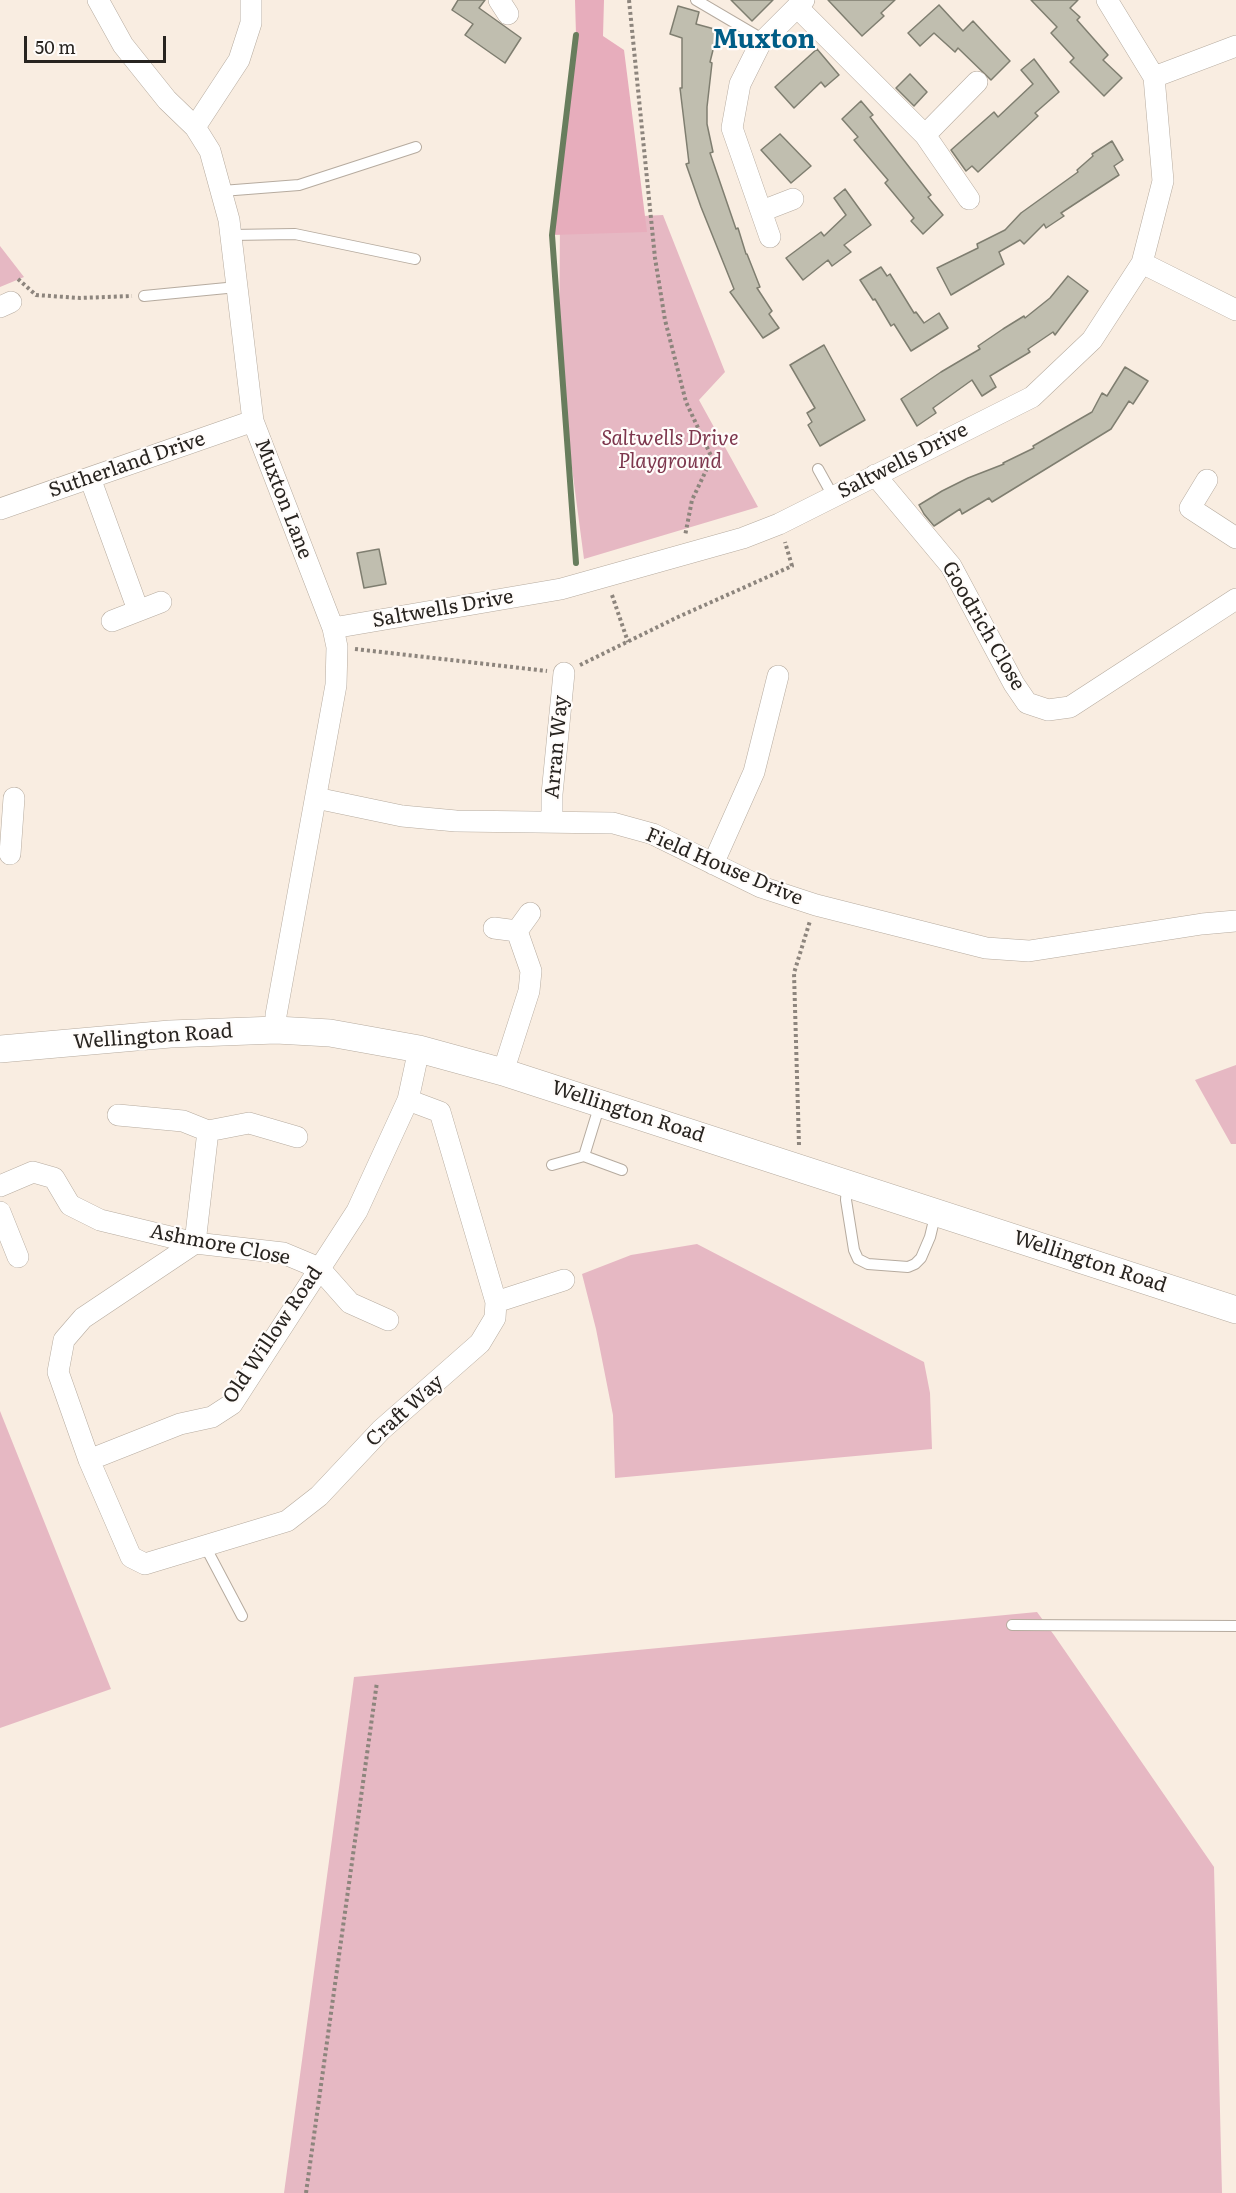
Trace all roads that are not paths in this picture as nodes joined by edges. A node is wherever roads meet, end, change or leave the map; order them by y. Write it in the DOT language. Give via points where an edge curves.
graph roads {
  1 [pos="98,0"];
  2 [pos="251,0"];
  3 [pos="696,0"];
  4 [pos="1107,0"];
  5 [pos="800,3"];
  6 [pos="764,40"];
  7 [pos="1236,46"];
  8 [pos="1154,77"];
  9 [pos="977,82"];
  10 [pos="195,128"];
  11 [pos="925,135"];
  12 [pos="416,147"];
  13 [pos="222,191"];
  14 [pos="793,199"];
  15 [pos="969,199"];
  16 [pos="762,211"];
  17 [pos="231,235"];
  18 [pos="770,237"];
  19 [pos="415,259"];
  20 [pos="1142,263"];
  21 [pos="237,287"];
  22 [pos="144,296"];
  23 [pos="1236,310"];
  24 [pos="253,421"];
  25 [pos="818,469"];
  26 [pos="875,475"];
  27 [pos="90,478"];
  28 [pos="1207,480"];
  29 [pos="833,496"];
  30 [pos="0,509"];
  31 [pos="1236,538"];
  32 [pos="1236,599"];
  33 [pos="161,602"];
  34 [pos="138,610"];
  35 [pos="112,621"];
  36 [pos="335,638"];
  37 [pos="564,673"];
  38 [pos="778,676"];
  39 [pos="14,798"];
  40 [pos="316,798"];
  41 [pos="552,822"];
  42 [pos="7,840"];
  43 [pos="713,864"];
  44 [pos="530,913"];
  45 [pos="1236,921"];
  46 [pos="494,928"];
  47 [pos="517,931"];
  48 [pos="276,1030"];
  49 [pos="0,1048"];
  50 [pos="419,1049"];
  51 [pos="503,1072"];
  52 [pos="408,1100"];
  53 [pos="600,1103"];
  54 [pos="118,1115"];
  55 [pos="208,1131"];
  56 [pos="297,1137"];
  57 [pos="584,1156"];
  58 [pos="552,1165"];
  59 [pos="622,1170"];
  60 [pos="847,1183"];
  61 [pos="0,1186"];
  62 [pos="0,1212"];
  63 [pos="936,1212"];
  64 [pos="195,1243"];
  65 [pos="18,1257"];
  66 [pos="319,1268"];
  67 [pos="564,1280"];
  68 [pos="496,1302"];
  69 [pos="1236,1310"];
  70 [pos="388,1320"];
  71 [pos="89,1460"];
  72 [pos="205,1546"];
  73 [pos="242,1616"];
  74 [pos="1012,1625"];
  75 [pos="1236,1626"];
  1 -- 10 [label="street, Muxton Lane" via="123,45"];
  2 -- 10 [label="street" via="251,23 239,60"];
  3 -- 6 [label="lane"];
  4 -- 8 [label="street, Saltwells Drive"];
  5 -- 6 [label="street"];
  5 -- 11 [label="street"];
  6 -- 16 [label="street" via="740,84 732,128"];
  7 -- 8 [label="street"];
  8 -- 20 [label="street, Saltwells Drive" via="1163,181"];
  9 -- 11 [label="street"];
  10 -- 13 [label="street, Muxton Lane" via="210,151"];
  11 -- 15 [label="street"];
  12 -- 13 [label="lane" via="299,185"];
  13 -- 17 [label="street, Muxton Lane"];
  14 -- 16 [label="street"];
  16 -- 18 [label="street"];
  17 -- 19 [label="lane" via="295,234"];
  17 -- 21 [label="street, Muxton Lane"];
  20 -- 23 [label="street"];
  20 -- 26 [label="street, Saltwells Drive" via="1092,340 1032,397"];
  21 -- 22 [label="lane"];
  21 -- 24 [label="street, Muxton Lane"];
  24 -- 27 [label="street, Sutherland Drive"];
  24 -- 36 [label="street, Muxton Lane"];
  25 -- 29 [label="lane"];
  26 -- 29 [label="street, Saltwells Drive"];
  26 -- 32 [label="street, Goodrich Close" via="951,566 1027,703 1048,710 1070,707"];
  27 -- 30 [label="street, Sutherland Drive"];
  27 -- 34 [label="street"];
  28 -- 31 [label="street" via="1190,508"];
  29 -- 36 [label="street, Saltwells Drive" via="779,524 680,557 561,589"];
  33 -- 34 [label="street"];
  34 -- 35 [label="street"];
  36 -- 40 [label="street, Muxton Lane" via="336,685"];
  37 -- 41 [label="street, Arran Way"];
  38 -- 43 [label="street" via="753,772"];
  39 -- 42 [label="street"];
  40 -- 41 [label="street, Field House Drive" via="402,816"];
  40 -- 48 [label="street, Muxton Lane"];
  41 -- 43 [label="street, Field House Drive" via="613,824 653,834"];
  43 -- 45 [label="street, Field House Drive" via="762,887 816,905 986,948 1029,951"];
  44 -- 47 [label="street"];
  46 -- 47 [label="street"];
  47 -- 51 [label="street" via="531,971 530,991"];
  48 -- 49 [label="street, Wellington Road"];
  48 -- 50 [label="street, Wellington Road" via="330,1033"];
  50 -- 51 [label="street, Wellington Road"];
  50 -- 52 [label="street"];
  51 -- 53 [label="street, Wellington Road"];
  52 -- 66 [label="street, Old Willow Road" via="357,1211"];
  52 -- 68 [label="street" via="440,1112"];
  53 -- 57 [label="lane"];
  53 -- 60 [label="street, Wellington Road"];
  54 -- 55 [label="street" via="183,1121"];
  55 -- 56 [label="street" via="249,1124"];
  55 -- 64 [label="street"];
  57 -- 58 [label="lane"];
  57 -- 59 [label="lane"];
  60 -- 63 [label="street, Wellington Road"];
  60 -- 63 [label="lane" via="854,1250 867,1264 915,1264 930,1237"];
  61 -- 64 [label="street, Ashmore Close" via="33,1172 54,1178 70,1205 100,1220"];
  62 -- 65 [label="street"];
  63 -- 69 [label="street, Wellington Road"];
  64 -- 66 [label="street, Ashmore Close" via="283,1253"];
  64 -- 71 [label="street" via="83,1318 64,1340 58,1372"];
  66 -- 70 [label="street" via="350,1303"];
  66 -- 71 [label="street, Old Willow Road" via="232,1404 212,1417 180,1424"];
  67 -- 68 [label="street"];
  68 -- 72 [label="street, Craft Way" via="495,1318 480,1343 381,1430 319,1496 287,1521"];
  71 -- 72 [label="street, Craft Way" via="131,1557 144,1564"];
  72 -- 73 [label="lane"];
  74 -- 75 [label="lane"];
}
